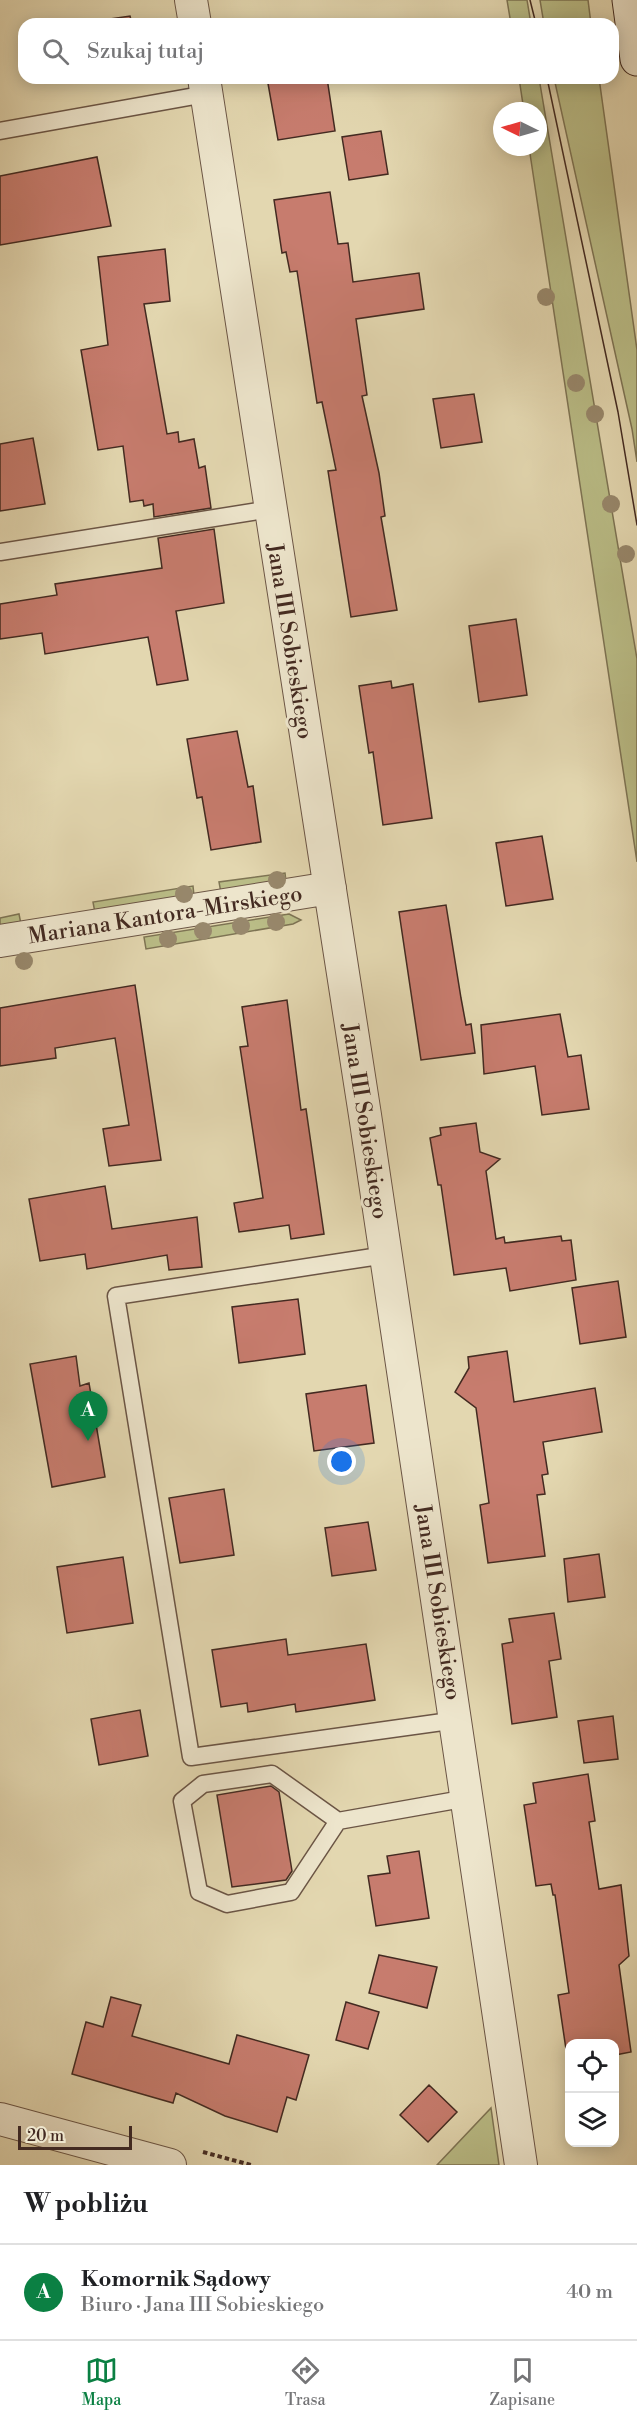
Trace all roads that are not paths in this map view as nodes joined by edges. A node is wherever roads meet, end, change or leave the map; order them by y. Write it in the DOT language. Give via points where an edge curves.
graph roads {
  1 [pos="191,0"];
  2 [pos="629,0"];
  3 [pos="194,18"];
  4 [pos="637,59"];
  5 [pos="205,86"];
  6 [pos="0,130"];
  7 [pos="271,509"];
  8 [pos="0,552"];
  9 [pos="330,888"];
  10 [pos="0,941"];
  11 [pos="386,1255"];
  12 [pos="457,1720"];
  13 [pos="468,1797"];
  14 [pos="338,1821"];
  15 [pos="0,2119"];
  16 [pos="170,2165"];
  17 [pos="521,2165"];
  1 -- 3 [label="street"];
  2 -- 4 [label="main road"];
  5 -- 6 [label="lane"];
  5 -- 7 [label="street, Jana III Sobieskiego"];
  7 -- 8 [label="lane"];
  7 -- 9 [label="street, Jana III Sobieskiego"];
  9 -- 10 [label="street, Mariana Kantora-Mirskiego"];
  9 -- 11 [label="street, Jana III Sobieskiego"];
  11 -- 12 [label="street, Jana III Sobieskiego"];
  11 -- 12 [label="lane" via="116,1296 191,1757"];
  12 -- 13 [label="street, Jana III Sobieskiego"];
  13 -- 14 [label="lane"];
  13 -- 17 [label="street, Jana III Sobieskiego"];
  14 -- 14 [label="lane" via="272,1774 203,1784 182,1801 199,1892 227,1904 291,1892"];
  15 -- 16 [label="street"];
}
